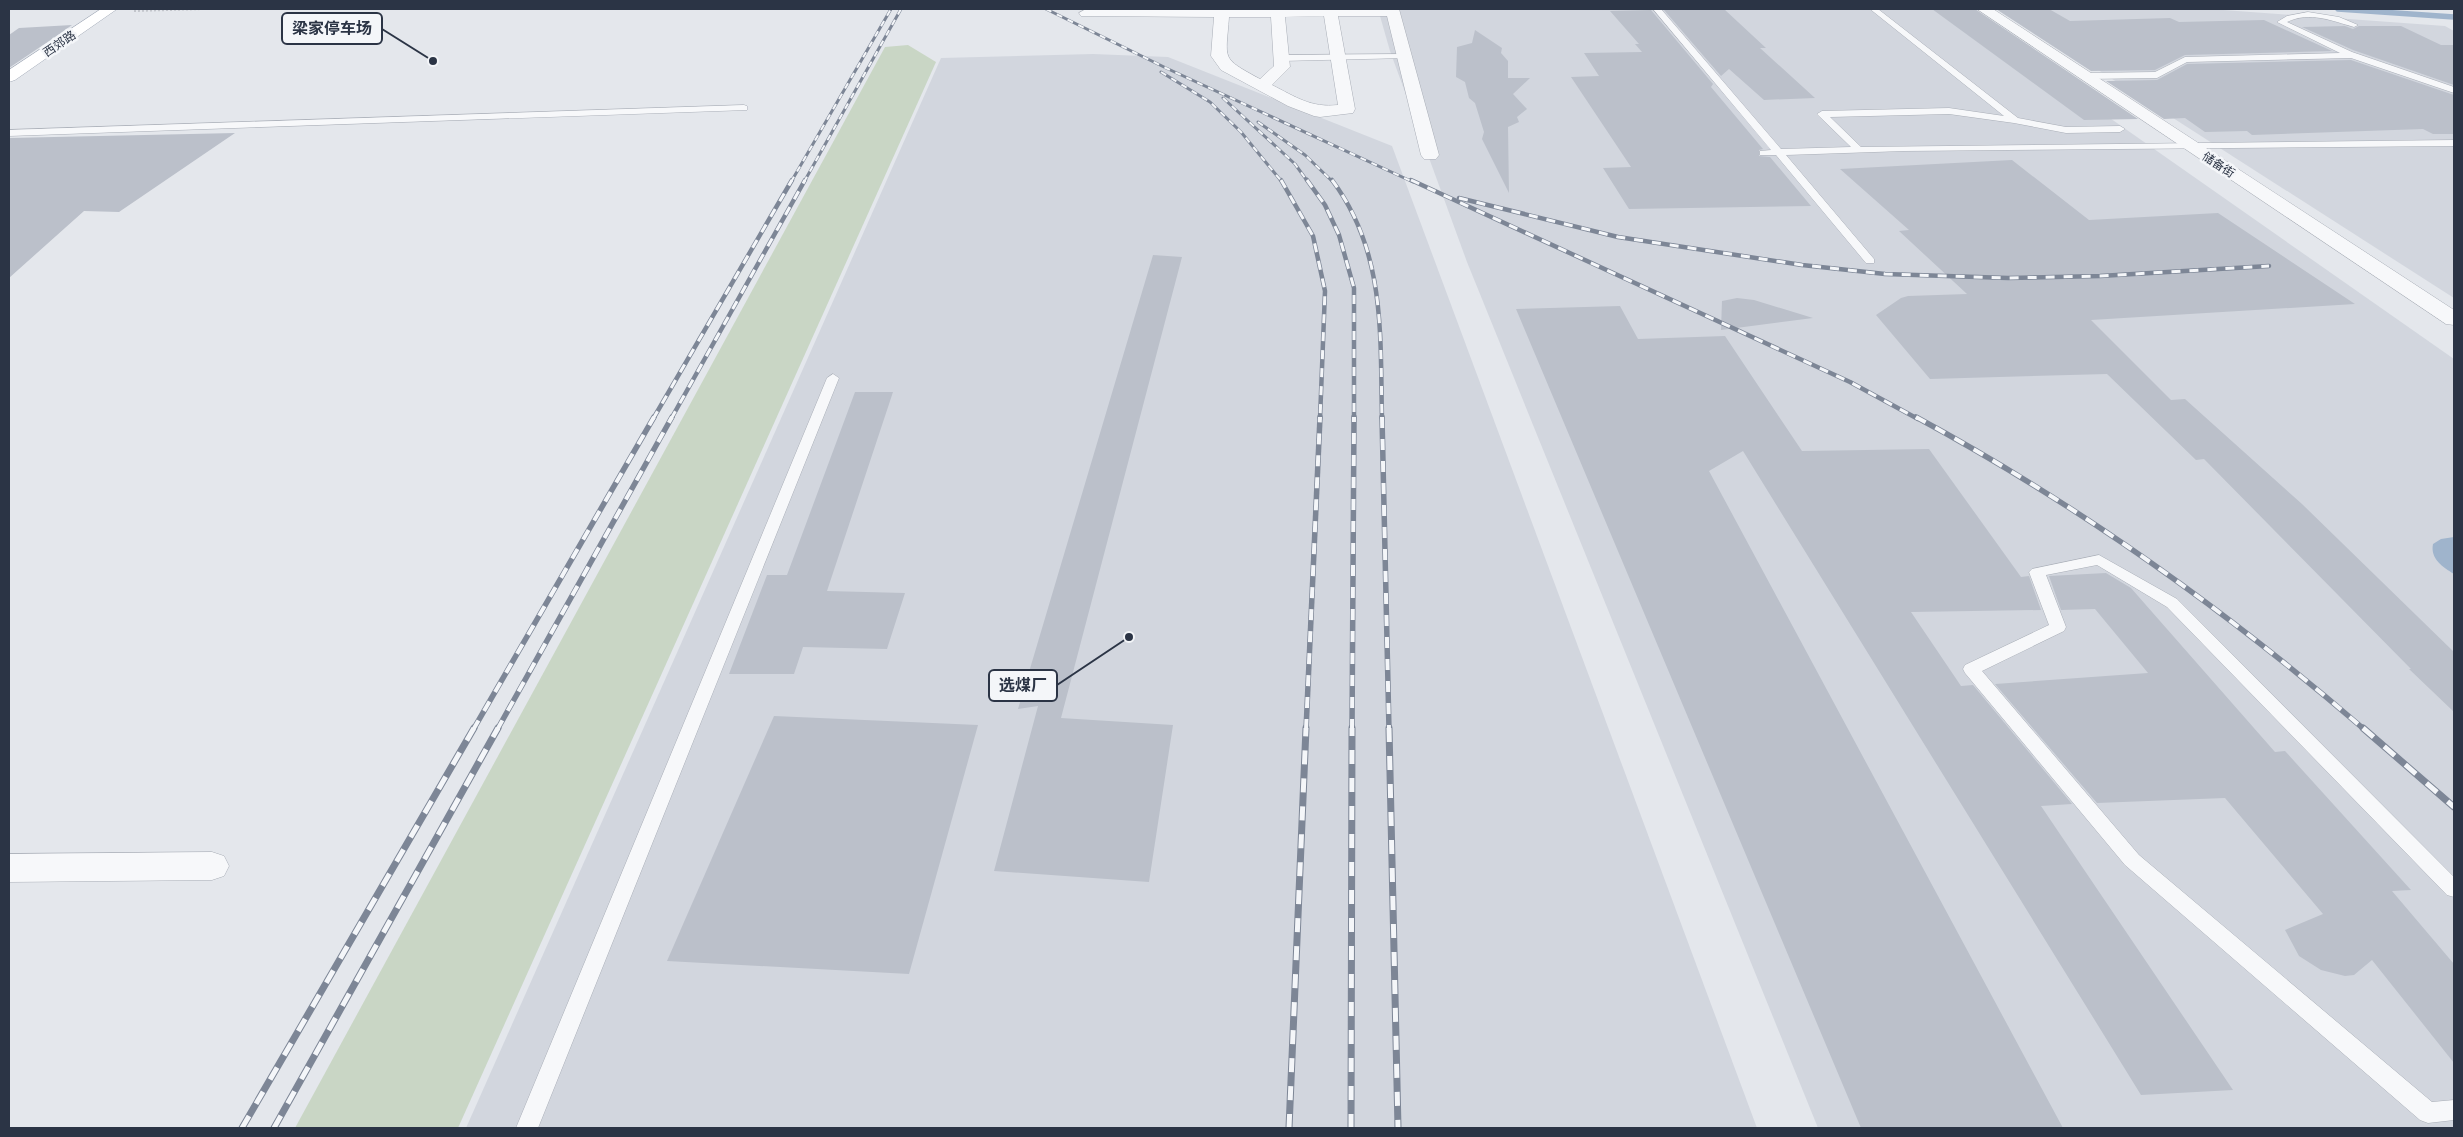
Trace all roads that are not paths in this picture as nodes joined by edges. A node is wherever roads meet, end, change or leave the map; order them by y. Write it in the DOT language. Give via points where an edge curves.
graph roads {
  1 [pos="1657,9"];
  2 [pos="1874,9"];
  3 [pos="1984,9"];
  4 [pos="108,10"];
  5 [pos="1277,10"];
  6 [pos="1330,10"];
  7 [pos="1392,10"];
  8 [pos="1166,11"];
  9 [pos="1222,11"];
  10 [pos="1086,13"];
  11 [pos="2354,25"];
  12 [pos="2353,55"];
  13 [pos="1404,56"];
  14 [pos="1338,57"];
  15 [pos="1281,58"];
  16 [pos="2087,76"];
  17 [pos="9,77"];
  18 [pos="1263,85"];
  19 [pos="2454,90"];
  20 [pos="744,108"];
  21 [pos="2016,120"];
  22 [pos="2120,129"];
  23 [pos="9,133"];
  24 [pos="2454,143"];
  25 [pos="2192,146"];
  26 [pos="1858,150"];
  27 [pos="1779,152"];
  28 [pos="1763,153"];
  29 [pos="1430,156"];
  30 [pos="1870,261"];
  31 [pos="2454,319"];
  32 [pos="833,378"];
  33 [pos="212,866"];
  34 [pos="9,868"];
  35 [pos="2454,889"];
  36 [pos="2454,1110"];
  37 [pos="527,1128"];
  1 -- 27 [label="lane"];
  2 -- 21 [label="lane"];
  3 -- 16 [label="street, 储备街"];
  4 -- 17 [label="main road, 西郊路"];
  5 -- 6 [label="street"];
  5 -- 9 [label="street"];
  5 -- 15 [label="street"];
  6 -- 7 [label="street"];
  6 -- 14 [label="street"];
  7 -- 13 [label="street"];
  8 -- 9 [label="street"];
  8 -- 10 [label="street"];
  9 -- 18 [label="street" via="1219,56 1226,67"];
  11 -- 12 [label="lane" via="2328,15 2292,15 2281,22"];
  12 -- 16 [label="lane" via="2185,60 2157,75"];
  12 -- 19 [label="lane"];
  13 -- 14 [label="lane"];
  13 -- 29 [label="street"];
  14 -- 15 [label="lane"];
  14 -- 18 [label="street" via="1347,109 1320,112 1294,103"];
  15 -- 18 [label="street" via="1282,67"];
  16 -- 25 [label="street, 储备街"];
  20 -- 23 [label="lane"];
  21 -- 22 [label="lane" via="2066,130"];
  21 -- 26 [label="lane" via="1949,111 1822,114"];
  24 -- 25 [label="lane"];
  25 -- 26 [label="lane"];
  25 -- 31 [label="street, 储备街"];
  26 -- 27 [label="lane"];
  27 -- 28 [label="lane"];
  27 -- 30 [label="lane"];
  32 -- 37 [label="lane"];
  33 -- 34 [label="street"];
  35 -- 36 [label="lane" via="2172,603 2098,560 2037,572 2058,628 1971,669 2132,860 2428,1113"];
}
